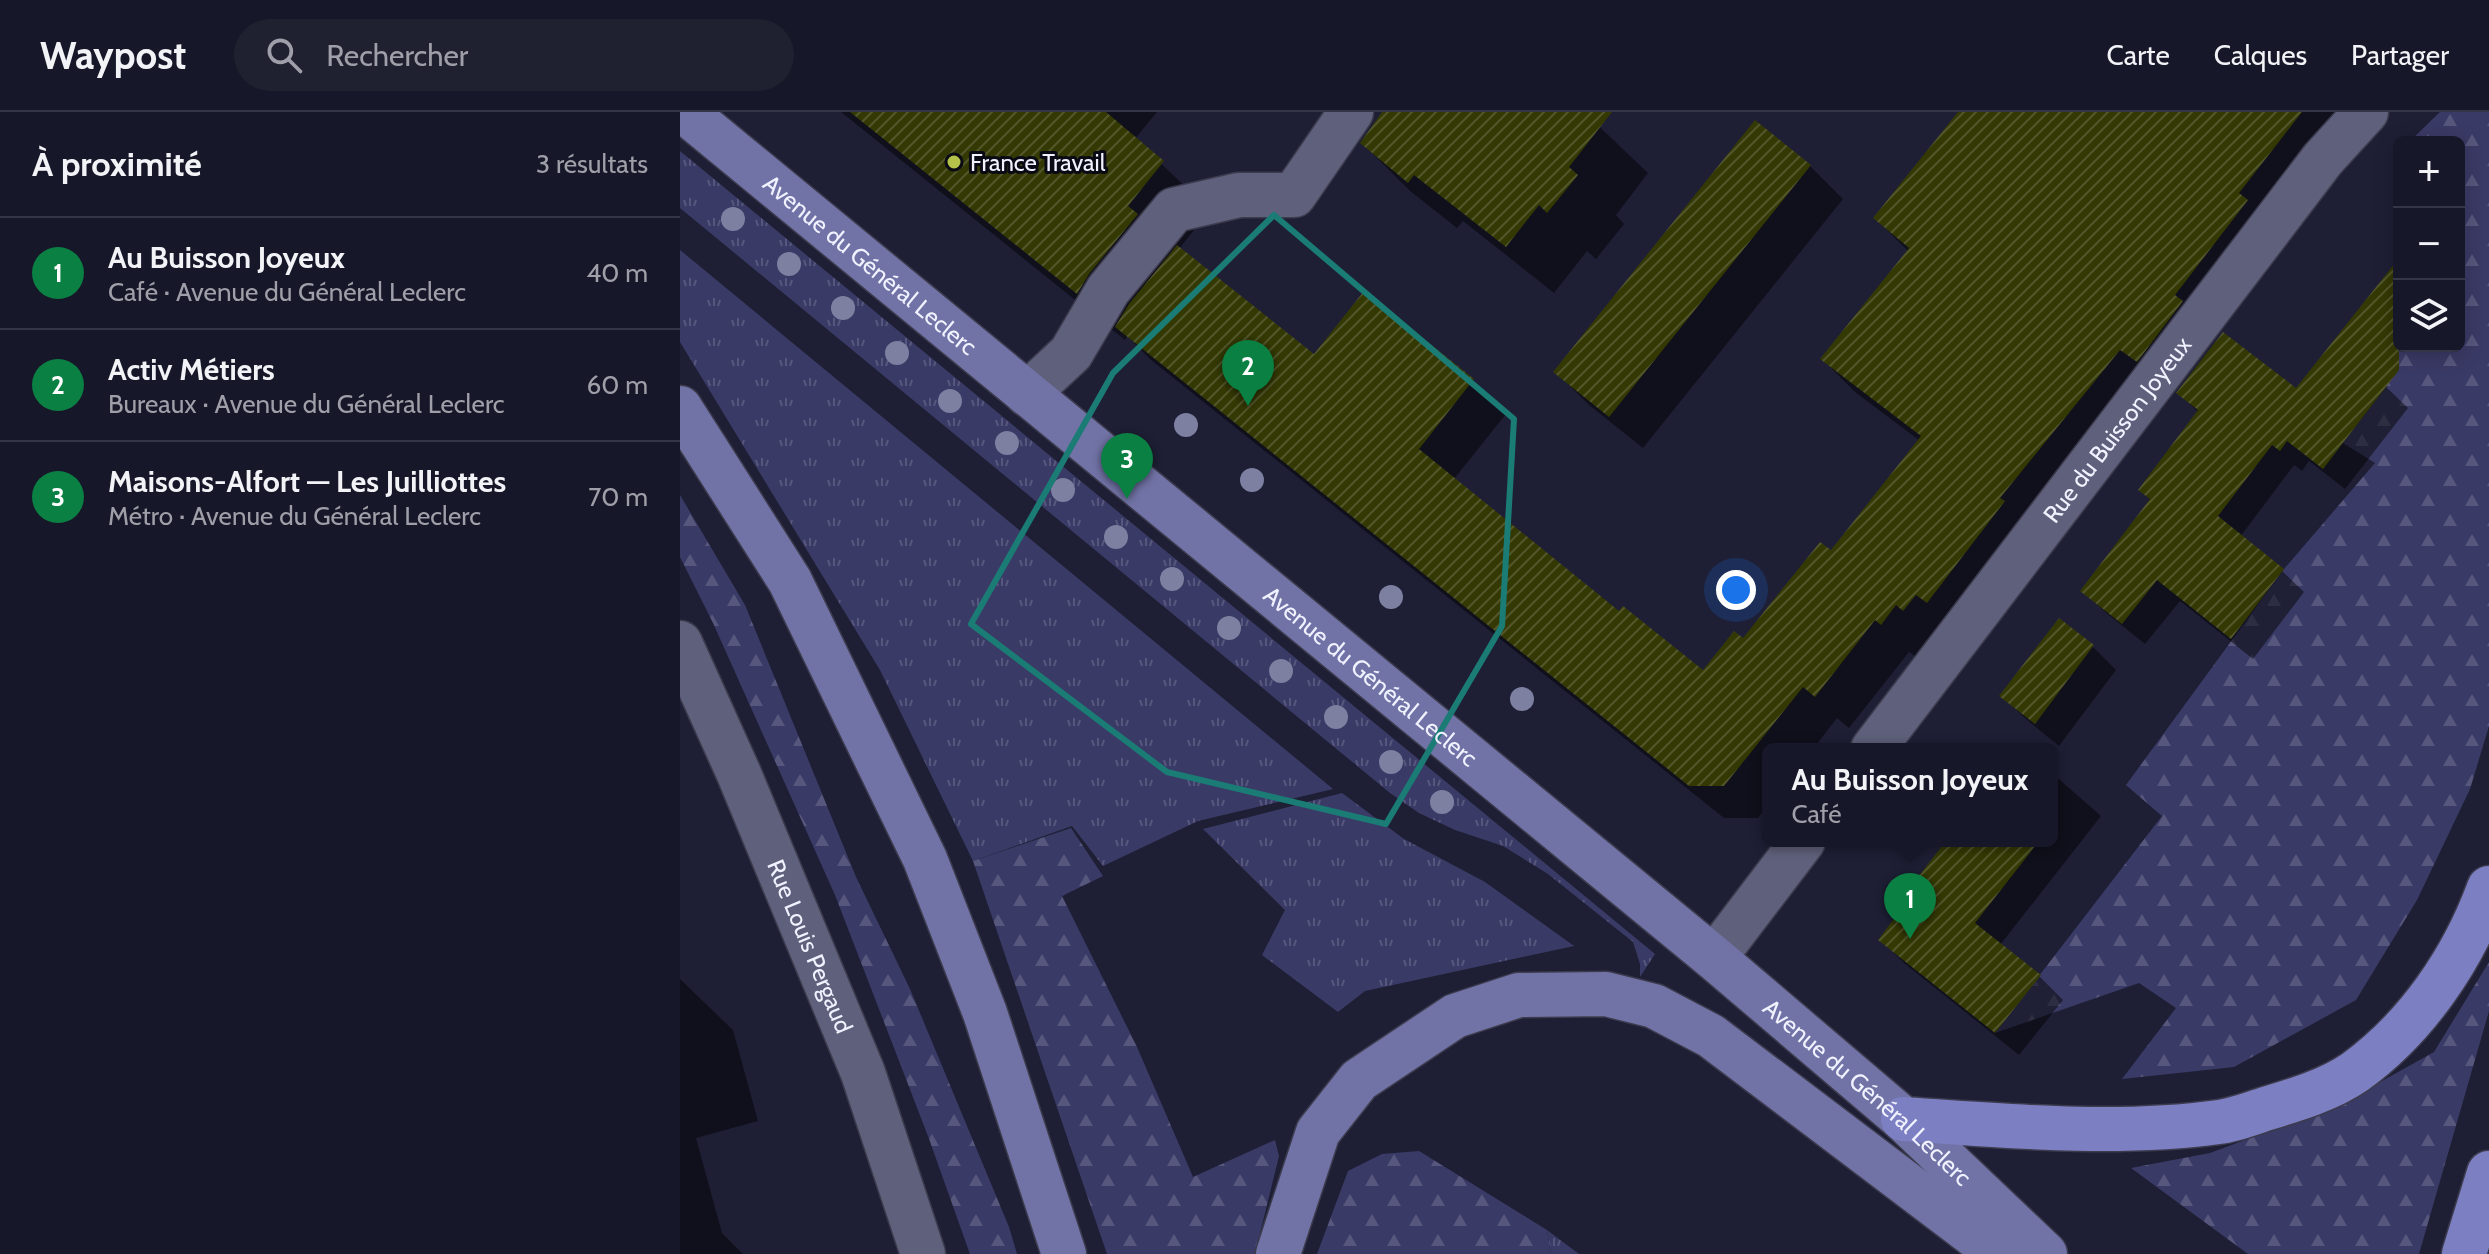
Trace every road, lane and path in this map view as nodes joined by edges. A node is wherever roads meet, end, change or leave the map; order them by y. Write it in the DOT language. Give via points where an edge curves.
graph roads {
  1 [pos="685,112"];
  2 [pos="1351,112"];
  3 [pos="2366,112"];
  4 [pos="1027,394"];
  5 [pos="680,408"];
  6 [pos="680,643"];
  7 [pos="1878,743"];
  8 [pos="1798,847"];
  9 [pos="2489,888"];
  10 [pos="1714,958"];
  11 [pos="1903,1119"];
  12 [pos="2489,1173"];
  13 [pos="923,1254"];
  14 [pos="1064,1254"];
  15 [pos="1278,1254"];
  16 [pos="1999,1254"];
  17 [pos="2045,1254"];
  18 [pos="2464,1254"];
  1 -- 4 [label="main road, Avenue du Général Leclerc"];
  2 -- 4 [label="street" via="1294,195 1239,195 1174,210 1108,290 1071,353"];
  3 -- 7 [label="street, Rue du Buisson Joyeux" via="2323,159"];
  4 -- 10 [label="main road, Avenue du Général Leclerc"];
  5 -- 14 [label="main road" via="790,581 925,859 985,1013"];
  6 -- 13 [label="street, Rue Louis Pergaud" via="863,1073"];
  8 -- 10 [label="street"];
  9 -- 11 [label="highway" via="2438,987 2407,1025 2354,1073 2299,1099 2222,1122 2147,1128"];
  10 -- 11 [label="main road, Avenue du Général Leclerc"];
  11 -- 17 [label="main road, Avenue du Général Leclerc"];
  12 -- 18 [label="highway"];
  15 -- 16 [label="main road" via="1318,1132 1359,1080 1455,1016 1519,995 1606,994 1654,1006 1711,1036"];
}
